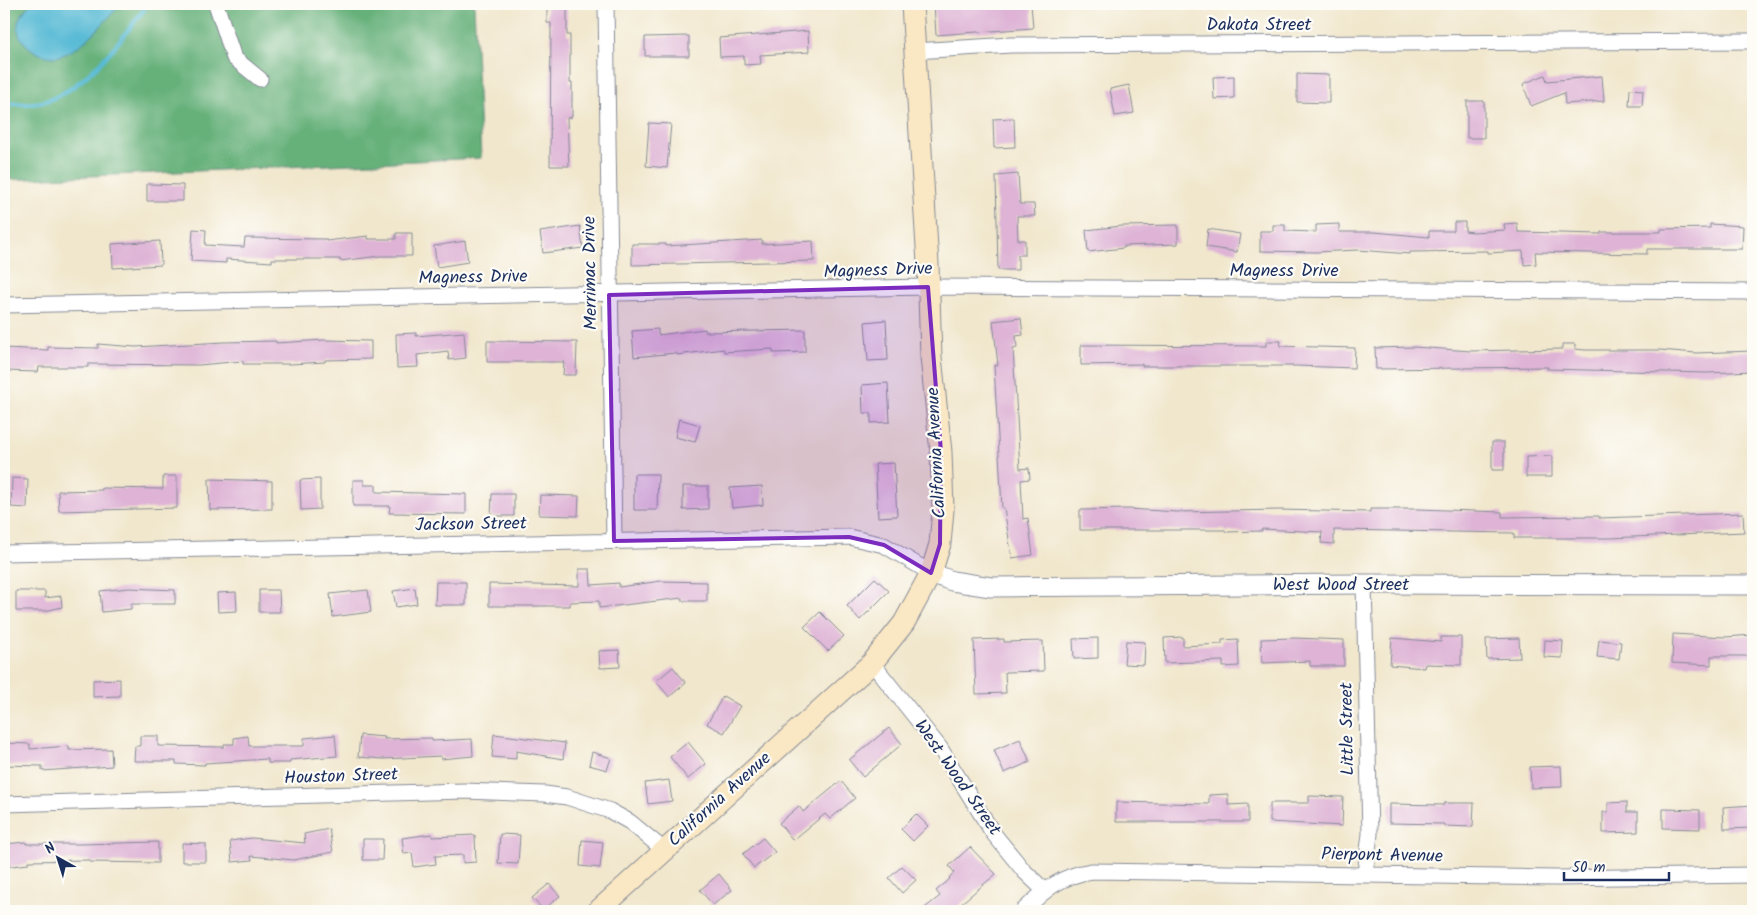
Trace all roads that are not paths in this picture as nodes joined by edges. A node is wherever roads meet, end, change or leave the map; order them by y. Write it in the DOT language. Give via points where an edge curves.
graph roads {
  1 [pos="216,4"];
  2 [pos="606,4"];
  3 [pos="912,4"];
  4 [pos="1753,41"];
  5 [pos="915,51"];
  6 [pos="260,79"];
  7 [pos="928,288"];
  8 [pos="1753,292"];
  9 [pos="610,295"];
  10 [pos="4,305"];
  11 [pos="614,541"];
  12 [pos="4,553"];
  13 [pos="931,573"];
  14 [pos="1364,584"];
  15 [pos="1753,585"];
  16 [pos="872,663"];
  17 [pos="4,804"];
  18 [pos="664,850"];
  19 [pos="1365,874"];
  20 [pos="1753,875"];
  21 [pos="1045,891"];
  22 [pos="598,911"];
  23 [pos="1023,911"];
  1 -- 6 [label="street" via="234,58"];
  2 -- 9 [label="street, Merrimac Drive"];
  3 -- 5 [label="main road, California Avenue"];
  4 -- 5 [label="street, Dakota Street" via="1010,45"];
  5 -- 7 [label="main road, California Avenue"];
  7 -- 8 [label="street, Magness Drive"];
  7 -- 9 [label="street, Magness Drive"];
  7 -- 13 [label="main road, California Avenue" via="943,510 940,544"];
  9 -- 10 [label="street, Magness Drive"];
  9 -- 11 [label="street, Merrimac Drive"];
  11 -- 12 [label="street, Jackson Street"];
  11 -- 13 [label="street, Jackson Street" via="849,537 884,545"];
  13 -- 14 [label="street, West Wood Street" via="952,581 991,587"];
  13 -- 16 [label="main road, California Avenue" via="904,623"];
  14 -- 15 [label="street, West Wood Street"];
  14 -- 19 [label="street, Little Street" via="1370,834"];
  16 -- 18 [label="main road, California Avenue"];
  16 -- 21 [label="street, West Wood Street" via="940,748 983,819 1024,871"];
  17 -- 18 [label="street, Houston Street" via="465,791 545,794 574,798 610,811 636,826"];
  18 -- 22 [label="main road, California Avenue"];
  19 -- 20 [label="street, Pierpont Avenue" via="1557,878"];
  19 -- 21 [label="street, Pierpont Avenue" via="1092,871 1071,874"];
  21 -- 23 [label="street, Pierpont Avenue"];
}
